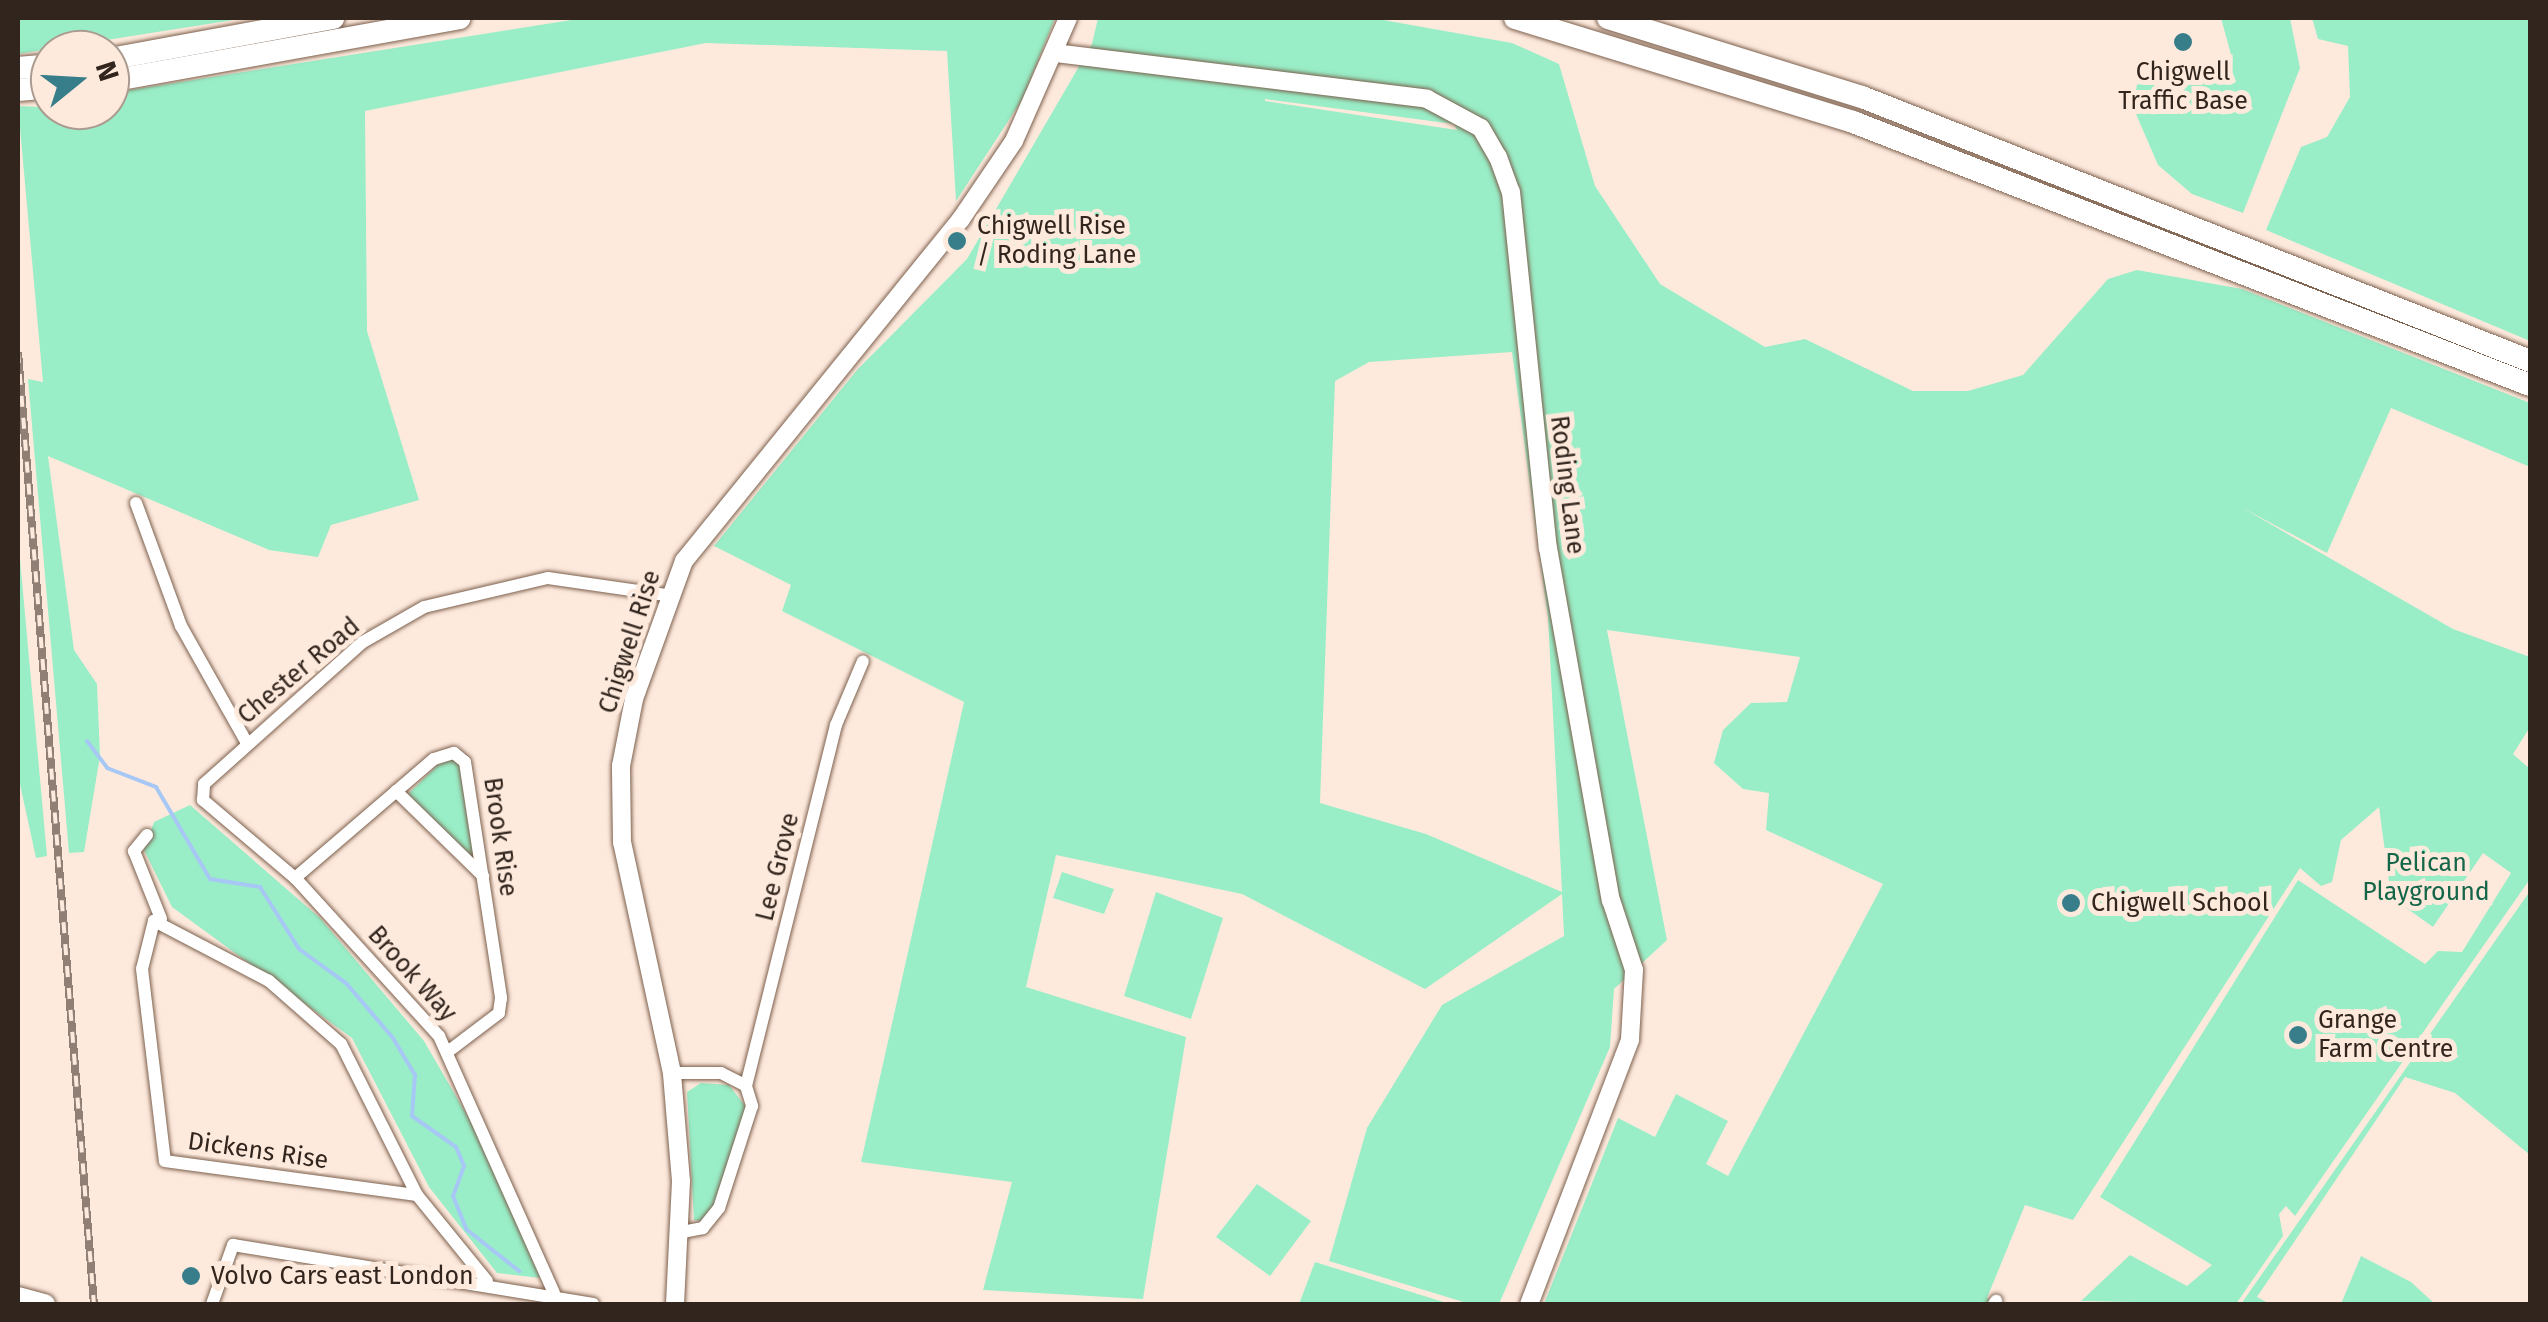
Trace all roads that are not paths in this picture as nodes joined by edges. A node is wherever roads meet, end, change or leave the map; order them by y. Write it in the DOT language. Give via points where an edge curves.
graph roads {
  1 [pos="333,18"];
  2 [pos="458,18"];
  3 [pos="1514,18"];
  4 [pos="1608,18"];
  5 [pos="1066,23"];
  6 [pos="1054,54"];
  7 [pos="130,55"];
  8 [pos="130,77"];
  9 [pos="2530,361"];
  10 [pos="2530,385"];
  11 [pos="136,503"];
  12 [pos="666,595"];
  13 [pos="862,661"];
  14 [pos="247,743"];
  15 [pos="204,784"];
  16 [pos="396,791"];
  17 [pos="147,834"];
  18 [pos="482,876"];
  19 [pos="295,878"];
  20 [pos="158,920"];
  21 [pos="448,1051"];
  22 [pos="672,1073"];
  23 [pos="746,1086"];
  24 [pos="418,1195"];
  25 [pos="682,1232"];
  26 [pos="487,1281"];
  27 [pos="554,1293"];
  28 [pos="18,1297"];
  29 [pos="44,1304"];
  30 [pos="212,1304"];
  31 [pos="594,1304"];
  32 [pos="674,1304"];
  33 [pos="1529,1304"];
  1 -- 7 [label="highway"];
  2 -- 8 [label="highway"];
  3 -- 10 [label="highway" via="1854,122"];
  4 -- 9 [label="highway" via="1862,97"];
  5 -- 6 [label="street"];
  6 -- 12 [label="street, Chigwell Rise" via="1014,141 961,220 709,522"];
  6 -- 33 [label="street, Roding Lane" via="1427,99 1481,128 1498,157 1511,192 1548,548 1612,900 1634,970 1630,1040"];
  11 -- 14 [label="street" via="181,626"];
  12 -- 14 [label="street, Chester Road" via="548,578 459,595 363,642"];
  12 -- 22 [label="street, Chigwell Rise" via="621,766 622,842"];
  13 -- 23 [label="street, Lee Grove" via="836,725"];
  14 -- 15 [label="street, Chester Road"];
  15 -- 19 [label="street, Brook Way" via="204,800"];
  16 -- 18 [label="street"];
  16 -- 18 [label="street, Brook Rise" via="434,758 454,753 465,762"];
  16 -- 19 [label="street, Brook Rise"];
  17 -- 20 [label="street" via="134,851"];
  18 -- 21 [label="street, Brook Rise" via="499,1013"];
  19 -- 21 [label="street, Brook Way"];
  20 -- 24 [label="street" via="269,981 341,1044"];
  20 -- 24 [label="street, Dickens Rise" via="142,969 164,1161"];
  21 -- 27 [label="street, Brook Way"];
  22 -- 23 [label="street" via="721,1072"];
  22 -- 25 [label="street, Chigwell Rise"];
  23 -- 25 [label="street, Lee Grove" via="752,1106 720,1208 703,1228"];
  24 -- 26 [label="street"];
  25 -- 32 [label="street, Chigwell Rise"];
  26 -- 27 [label="street"];
  26 -- 30 [label="street" via="233,1244 223,1251"];
  27 -- 31 [label="street"];
  28 -- 29 [label="main road"];
}
